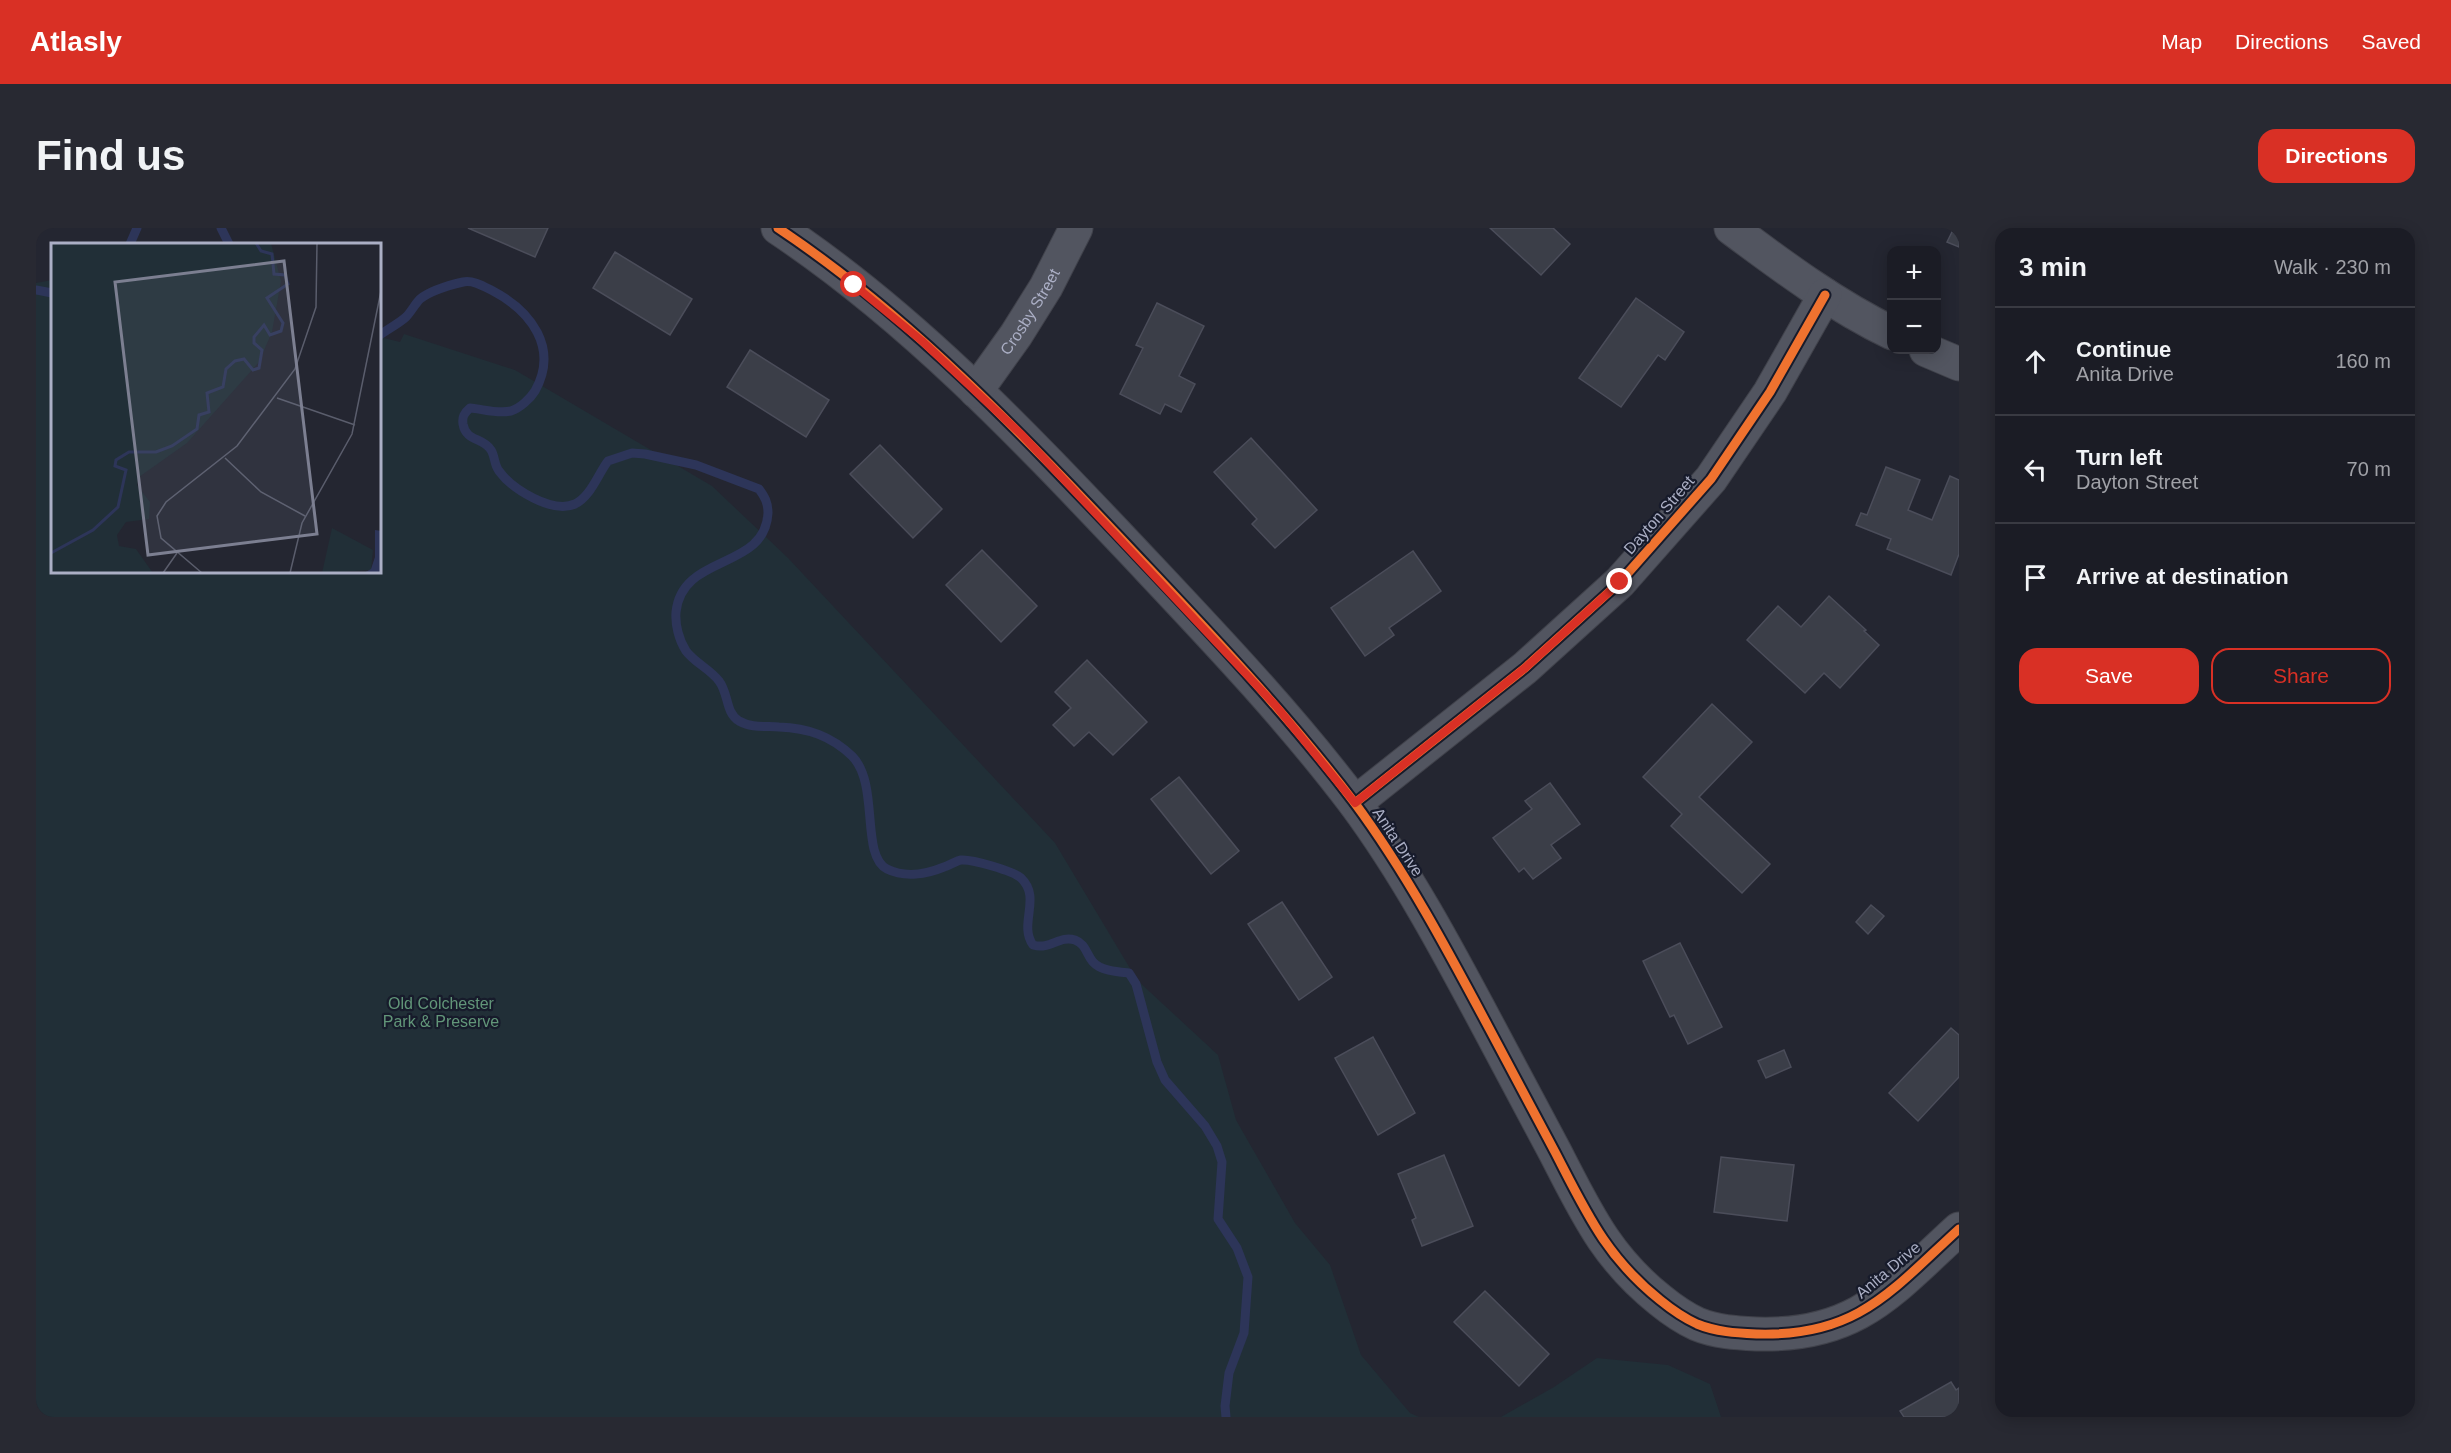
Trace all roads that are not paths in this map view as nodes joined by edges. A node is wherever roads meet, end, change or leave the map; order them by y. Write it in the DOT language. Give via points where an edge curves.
graph roads {
  1 [pos="778,228"];
  2 [pos="1076,228"];
  3 [pos="1731,228"];
  4 [pos="1825,295"];
  5 [pos="1887,331"];
  6 [pos="1935,354"];
  7 [pos="1959,364"];
  8 [pos="976,391"];
  9 [pos="1355,803"];
  10 [pos="1959,1229"];
  1 -- 8 [label="street, Anita Drive" via="863,292"];
  2 -- 8 [label="street, Crosby Street" via="1046,287"];
  3 -- 4 [label="street"];
  4 -- 5 [label="street"];
  4 -- 9 [label="street, Dayton Street" via="1770,392 1711,479 1620,582 1525,668"];
  6 -- 7 [label="street"];
  8 -- 9 [label="street, Anita Drive" via="1209,632"];
  9 -- 10 [label="street, Anita Drive" via="1429,919 1595,1229 1628,1272 1670,1308 1698,1324 1733,1333 1787,1335 1824,1329 1883,1298"];
}
